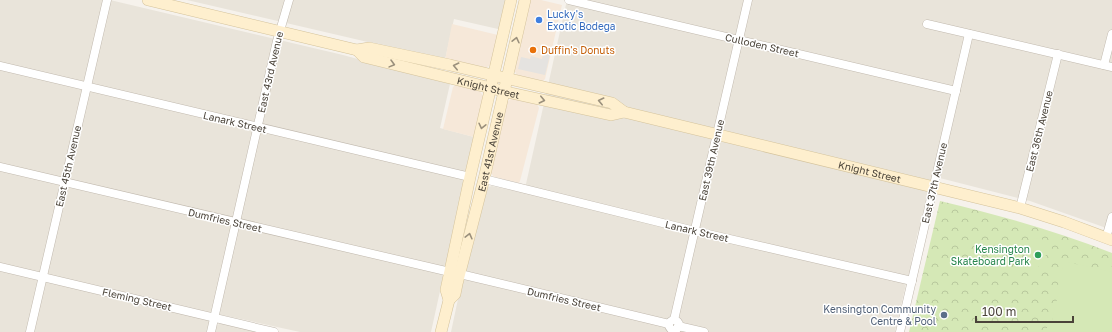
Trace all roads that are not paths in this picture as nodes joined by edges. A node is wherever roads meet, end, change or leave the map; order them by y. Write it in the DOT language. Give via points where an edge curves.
graph roads {
  1 [pos="107,0"];
  2 [pos="148,0"];
  3 [pos="289,0"];
  4 [pos="511,0"];
  5 [pos="525,0"];
  6 [pos="569,0"];
  7 [pos="748,0"];
  8 [pos="927,24"];
  9 [pos="280,31"];
  10 [pos="969,34"];
  11 [pos="1112,34"];
  12 [pos="739,40"];
  13 [pos="357,50"];
  14 [pos="1058,54"];
  15 [pos="0,66"];
  16 [pos="1108,66"];
  17 [pos="493,75"];
  18 [pos="507,78"];
  19 [pos="87,87"];
  20 [pos="491,88"];
  21 [pos="956,91"];
  22 [pos="504,92"];
  23 [pos="624,112"];
  24 [pos="258,127"];
  25 [pos="717,135"];
  26 [pos="0,167"];
  27 [pos="470,177"];
  28 [pos="484,179"];
  29 [pos="64,183"];
  30 [pos="934,187"];
  31 [pos="1020,208"];
  32 [pos="1112,218"];
  33 [pos="236,223"];
  34 [pos="695,230"];
  35 [pos="1109,239"];
  36 [pos="0,267"];
  37 [pos="455,273"];
  38 [pos="43,277"];
  39 [pos="912,281"];
  40 [pos="214,318"];
  41 [pos="673,326"];
  42 [pos="30,332"];
  43 [pos="211,332"];
  44 [pos="274,332"];
  45 [pos="441,332"];
  46 [pos="704,332"];
  47 [pos="900,332"];
  1 -- 19 [label="street, East 45th Avenue"];
  2 -- 9 [label="main road, Knight Street"];
  3 -- 9 [label="street, East 43rd Avenue"];
  4 -- 17 [label="main road, East 41st Avenue"];
  18 -- 5 [label="main road, East 41st Avenue, one-way"];
  6 -- 12 [label="street, Culloden Street"];
  7 -- 12 [label="street, East 39th Avenue"];
  8 -- 10 [label="street"];
  9 -- 13 [label="main road, Knight Street"];
  9 -- 24 [label="street, East 43rd Avenue"];
  10 -- 14 [label="street"];
  10 -- 21 [label="street, East 37th Avenue"];
  11 -- 16 [label="street"];
  12 -- 21 [label="street, Culloden Street"];
  12 -- 25 [label="street, East 39th Avenue"];
  17 -- 13 [label="main road, Knight Street, one-way" via="369,48"];
  13 -- 20 [label="main road, Knight Street, one-way" via="364,57"];
  14 -- 16 [label="street"];
  14 -- 31 [label="street, East 36th Avenue"];
  15 -- 19 [label="street, Lanark Street"];
  17 -- 18 [label="main road, Knight Street"];
  17 -- 20 [label="main road, East 41st Avenue"];
  18 -- 22 [label="main road, East 41st Avenue"];
  23 -- 18 [label="main road, Knight Street, one-way" via="612,103"];
  19 -- 24 [label="street, Lanark Street"];
  19 -- 29 [label="street, East 45th Avenue"];
  20 -- 22 [label="main road, Knight Street"];
  20 -- 27 [label="main road, East 41st Avenue, one-way"];
  21 -- 30 [label="street, East 37th Avenue"];
  22 -- 23 [label="main road, Knight Street, one-way" via="611,115"];
  22 -- 28 [label="main road, East 41st Avenue"];
  23 -- 25 [label="main road, Knight Street"];
  24 -- 27 [label="street, Lanark Street"];
  24 -- 33 [label="street, East 43rd Avenue"];
  25 -- 30 [label="main road, Knight Street"];
  25 -- 34 [label="street, East 39th Avenue"];
  26 -- 29 [label="street, Dumfries Street"];
  27 -- 37 [label="main road, East 41st Avenue"];
  28 -- 34 [label="street, Lanark Street"];
  37 -- 28 [label="main road, East 41st Avenue, one-way"];
  29 -- 33 [label="street, Dumfries Street"];
  29 -- 38 [label="street, East 45th Avenue"];
  30 -- 31 [label="main road, Knight Street"];
  30 -- 39 [label="street, East 37th Avenue"];
  31 -- 35 [label="main road, Knight Street"];
  32 -- 35 [label="street"];
  33 -- 37 [label="street, Dumfries Street"];
  33 -- 40 [label="street, East 43rd Avenue"];
  34 -- 39 [label="street, Lanark Street"];
  34 -- 41 [label="street, East 39th Avenue"];
  36 -- 38 [label="street, Fleming Street"];
  37 -- 41 [label="street, Dumfries Street"];
  37 -- 45 [label="main road, East 41st Avenue" via="446,290 449,300"];
  38 -- 40 [label="street, Fleming Street"];
  38 -- 42 [label="street, East 45th Avenue"];
  39 -- 47 [label="street, East 37th Avenue"];
  40 -- 43 [label="street, East 43rd Avenue"];
  40 -- 44 [label="street, Fleming Street"];
  41 -- 46 [label="street, Dumfries Street"];
}
